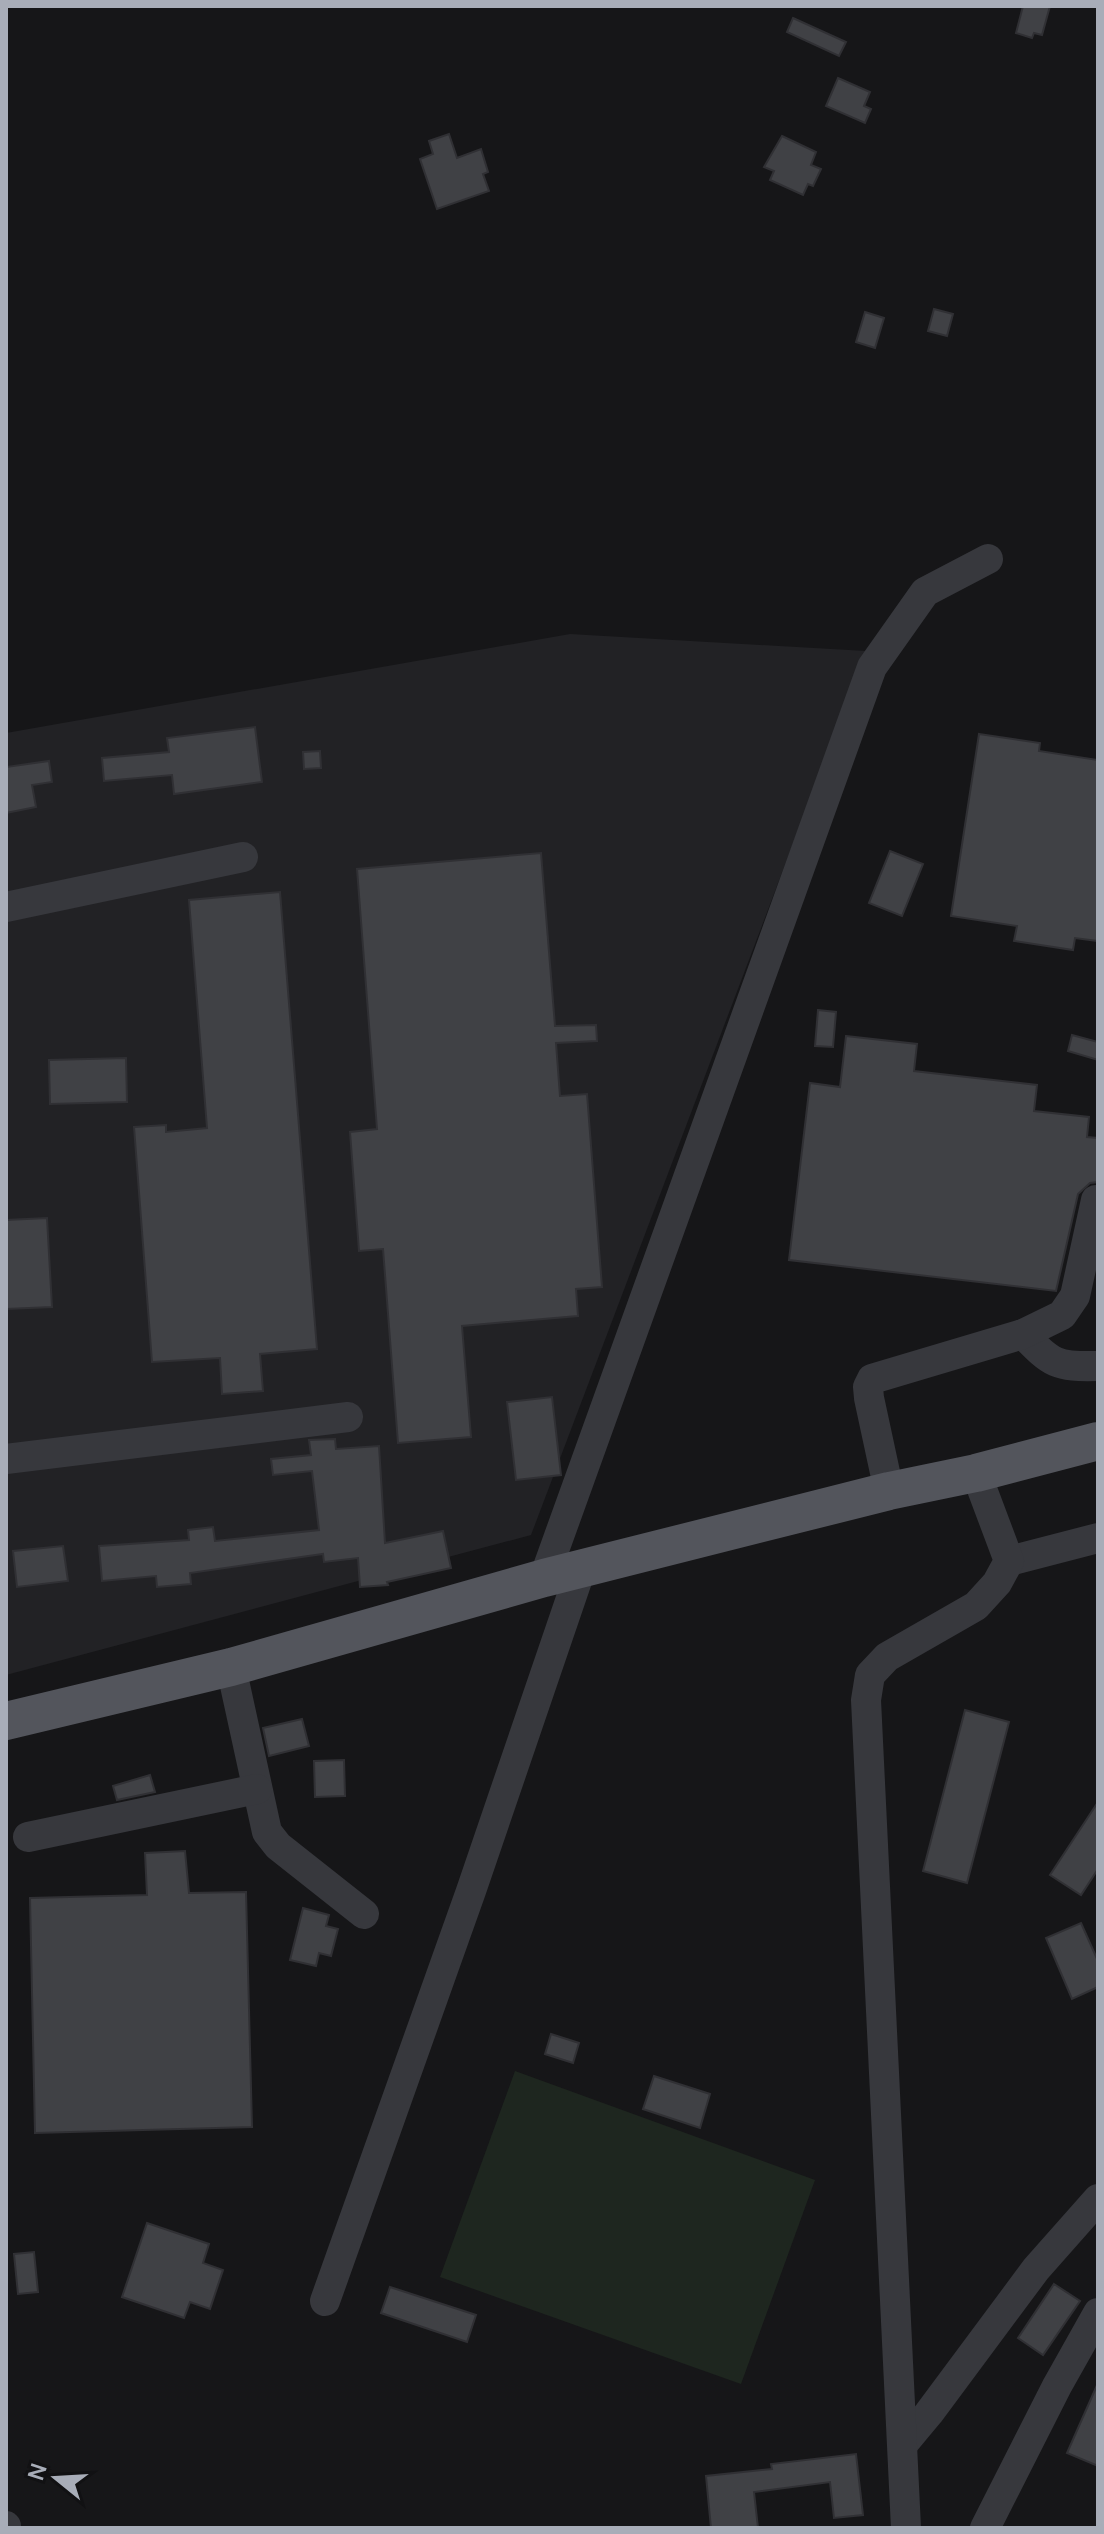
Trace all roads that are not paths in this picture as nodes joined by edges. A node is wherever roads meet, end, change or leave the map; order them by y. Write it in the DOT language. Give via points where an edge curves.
graph roads {
  1 [pos="988,559"];
  2 [pos="243,857"];
  3 [pos="6,907"];
  4 [pos="1096,1200"];
  5 [pos="1023,1334"];
  6 [pos="1098,1366"];
  7 [pos="348,1417"];
  8 [pos="1098,1441"];
  9 [pos="6,1459"];
  10 [pos="976,1473"];
  11 [pos="889,1491"];
  12 [pos="1098,1538"];
  13 [pos="1009,1561"];
  14 [pos="581,1569"];
  15 [pos="544,1578"];
  16 [pos="231,1667"];
  17 [pos="6,1721"];
  18 [pos="257,1789"];
  19 [pos="28,1837"];
  20 [pos="364,1914"];
  21 [pos="1098,2199"];
  22 [pos="325,2301"];
  23 [pos="1098,2313"];
  24 [pos="904,2443"];
  25 [pos="906,2528"];
  26 [pos="985,2528"];
  1 -- 15 [label="street" via="925,592 872,667"];
  2 -- 3 [label="street"];
  4 -- 5 [label="street" via="1075,1296 1062,1315"];
  5 -- 6 [label="street" via="1057,1364"];
  5 -- 11 [label="street" via="872,1379 869,1398"];
  7 -- 9 [label="street"];
  8 -- 10 [label="main road"];
  10 -- 11 [label="main road"];
  10 -- 13 [label="street"];
  11 -- 14 [label="main road"];
  12 -- 13 [label="street"];
  13 -- 24 [label="street" via="976,1606 887,1657 870,1675 866,1700"];
  14 -- 15 [label="main road"];
  14 -- 22 [label="street"];
  15 -- 16 [label="main road"];
  16 -- 17 [label="main road"];
  16 -- 18 [label="street"];
  18 -- 19 [label="street"];
  18 -- 20 [label="street" via="267,1832 278,1846"];
  21 -- 24 [label="street" via="1036,2269"];
  23 -- 26 [label="street"];
  24 -- 25 [label="street"];
}
